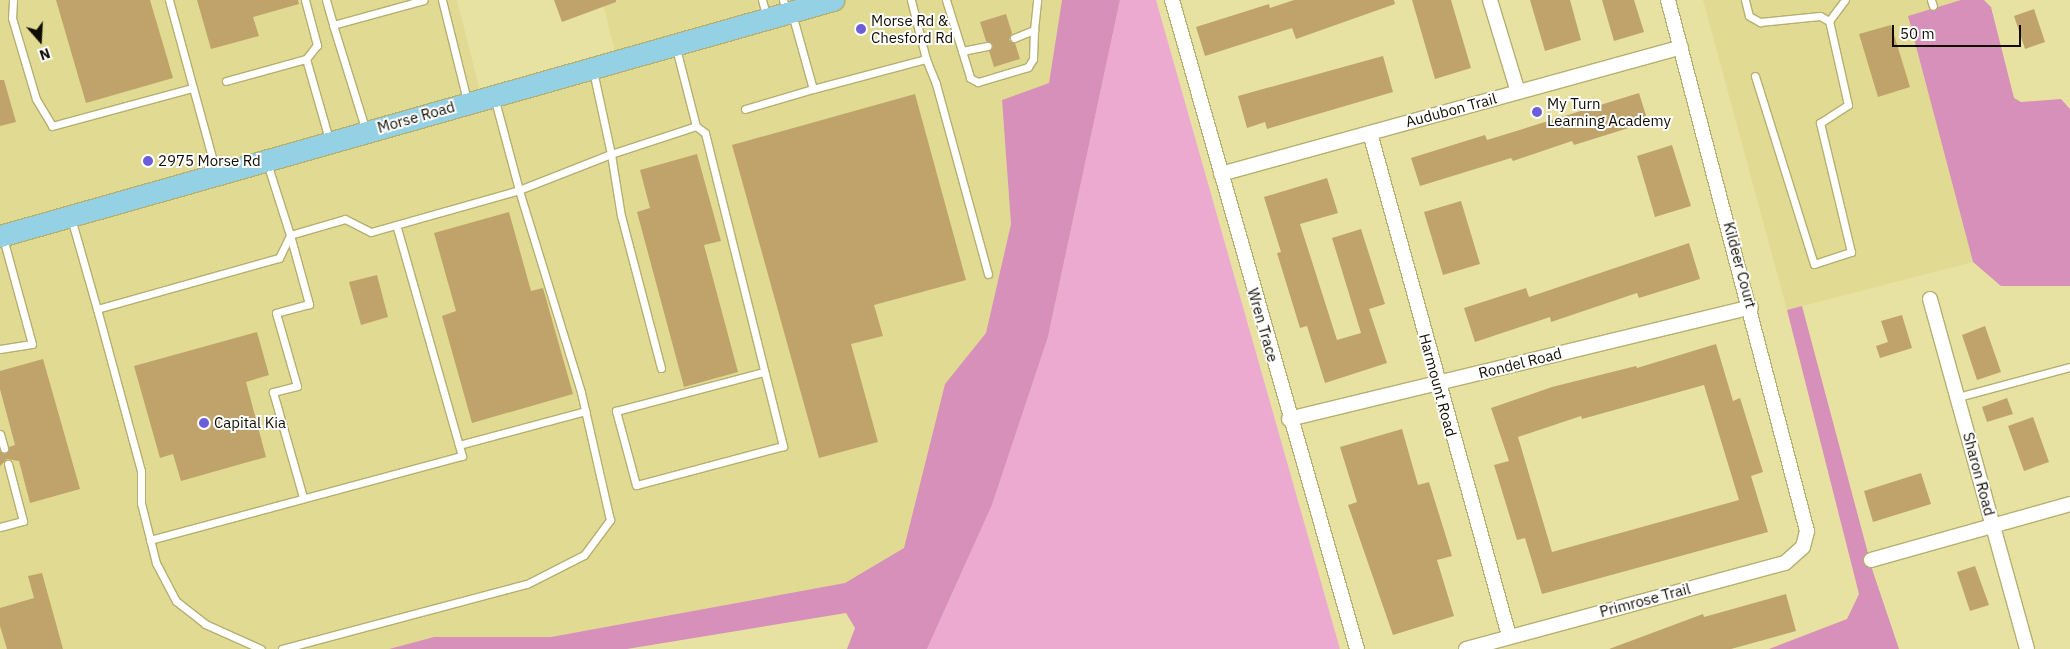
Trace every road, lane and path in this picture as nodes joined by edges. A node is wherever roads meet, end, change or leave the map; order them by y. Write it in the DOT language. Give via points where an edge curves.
graph roads {
  1 [pos="12,0"];
  2 [pos="169,0"];
  3 [pos="305,0"];
  4 [pos="326,0"];
  5 [pos="424,0"];
  6 [pos="442,0"];
  7 [pos="833,0"];
  8 [pos="911,0"];
  9 [pos="946,0"];
  10 [pos="1038,0"];
  11 [pos="1172,0"];
  12 [pos="1490,0"];
  13 [pos="1668,0"];
  14 [pos="1744,0"];
  15 [pos="1845,0"];
  16 [pos="778,8"];
  17 [pos="1829,20"];
  18 [pos="333,25"];
  19 [pos="1034,30"];
  20 [pos="1014,38"];
  21 [pos="675,45"];
  22 [pos="988,46"];
  23 [pos="1681,47"];
  24 [pos="962,51"];
  25 [pos="306,59"];
  26 [pos="926,59"];
  27 [pos="592,68"];
  28 [pos="1755,76"];
  29 [pos="226,81"];
  30 [pos="192,88"];
  31 [pos="813,89"];
  32 [pos="1518,92"];
  33 [pos="494,96"];
  34 [pos="468,103"];
  35 [pos="745,109"];
  36 [pos="696,126"];
  37 [pos="367,131"];
  38 [pos="1370,133"];
  39 [pos="330,142"];
  40 [pos="611,154"];
  41 [pos="267,160"];
  42 [pos="216,174"];
  43 [pos="1221,174"];
  44 [pos="519,190"];
  45 [pos="70,216"];
  46 [pos="396,224"];
  47 [pos="290,235"];
  48 [pos="1,236"];
  49 [pos="988,274"];
  50 [pos="1930,298"];
  51 [pos="1751,307"];
  52 [pos="97,309"];
  53 [pos="0,349"];
  54 [pos="2070,367"];
  55 [pos="661,368"];
  56 [pos="764,372"];
  57 [pos="1437,383"];
  58 [pos="1958,397"];
  59 [pos="586,411"];
  60 [pos="1289,419"];
  61 [pos="0,434"];
  62 [pos="459,445"];
  63 [pos="4,448"];
  64 [pos="8,464"];
  65 [pos="303,497"];
  66 [pos="2070,504"];
  67 [pos="1993,526"];
  68 [pos="0,527"];
  69 [pos="1807,531"];
  70 [pos="150,540"];
  71 [pos="1871,560"];
  72 [pos="1509,636"];
  73 [pos="261,649"];
  74 [pos="282,649"];
  75 [pos="1357,649"];
  76 [pos="1466,649"];
  77 [pos="2027,649"];
  1 -- 30 [label="lane" via="12,18 36,99 52,126"];
  2 -- 30 [label="lane"];
  3 -- 25 [label="lane" via="317,45"];
  4 -- 18 [label="lane"];
  5 -- 18 [label="lane"];
  6 -- 34 [label="lane"];
  7 -- 16 [label="main road, Morse Road"];
  8 -- 26 [label="lane"];
  9 -- 24 [label="lane"];
  10 -- 19 [label="lane"];
  11 -- 43 [label="street, Wren Trace"];
  12 -- 32 [label="street"];
  13 -- 23 [label="street, Kildeer Court"];
  14 -- 17 [label="lane" via="1749,16 1760,22 1820,16"];
  15 -- 17 [label="lane"];
  16 -- 21 [label="main road, Morse Road"];
  16 -- 31 [label="lane"];
  17 -- 28 [label="lane" via="1848,106 1820,123 1852,252 1814,264"];
  18 -- 37 [label="lane"];
  19 -- 20 [label="lane"];
  19 -- 24 [label="lane" via="1033,59 1028,67 978,82 970,78"];
  21 -- 27 [label="main road, Morse Road"];
  21 -- 36 [label="lane"];
  22 -- 24 [label="lane"];
  23 -- 32 [label="street, Audubon Trail"];
  23 -- 51 [label="street, Kildeer Court"];
  25 -- 29 [label="lane"];
  25 -- 39 [label="lane"];
  26 -- 31 [label="lane"];
  26 -- 49 [label="lane" via="936,84"];
  27 -- 33 [label="main road, Morse Road"];
  27 -- 40 [label="lane"];
  30 -- 42 [label="lane"];
  31 -- 35 [label="lane"];
  32 -- 38 [label="street, Audubon Trail"];
  33 -- 34 [label="main road, Morse Road"];
  33 -- 44 [label="lane"];
  34 -- 37 [label="main road, Morse Road"];
  36 -- 40 [label="lane"];
  36 -- 56 [label="lane" via="705,133"];
  37 -- 39 [label="main road, Morse Road"];
  38 -- 43 [label="street, Audubon Trail"];
  38 -- 57 [label="street, Harmount Road"];
  39 -- 41 [label="main road, Morse Road"];
  40 -- 44 [label="lane"];
  40 -- 55 [label="lane" via="621,216"];
  41 -- 42 [label="main road, Morse Road"];
  41 -- 47 [label="lane"];
  42 -- 45 [label="main road, Morse Road"];
  43 -- 60 [label="street, Wren Trace"];
  44 -- 46 [label="lane"];
  44 -- 59 [label="lane" via="556,302"];
  45 -- 48 [label="main road, Morse Road"];
  45 -- 52 [label="lane"];
  46 -- 47 [label="lane" via="371,232 346,219"];
  46 -- 62 [label="lane"];
  47 -- 52 [label="lane" via="279,258"];
  47 -- 65 [label="lane" via="309,304 276,313 297,386 273,392"];
  48 -- 53 [label="lane" via="32,344"];
  50 -- 58 [label="street, Sharon Road"];
  51 -- 57 [label="street, Rondel Road"];
  51 -- 69 [label="street, Kildeer Court"];
  52 -- 70 [label="lane" via="141,471 141,503"];
  54 -- 58 [label="lane"];
  56 -- 56 [label="lane" via="782,446 636,485 616,411"];
  57 -- 60 [label="street, Rondel Road"];
  57 -- 72 [label="street, Harmount Road"];
  58 -- 67 [label="street, Sharon Road"];
  59 -- 62 [label="lane"];
  59 -- 74 [label="lane" via="610,520 584,555 528,584"];
  60 -- 75 [label="street, Wren Trace"];
  61 -- 63 [label="lane"];
  62 -- 65 [label="lane" via="462,456"];
  64 -- 68 [label="lane" via="23,521"];
  65 -- 70 [label="lane"];
  66 -- 67 [label="street"];
  67 -- 71 [label="street"];
  67 -- 77 [label="street, Sharon Road"];
  69 -- 72 [label="street, Primrose Trail" via="1803,547 1785,563"];
  70 -- 73 [label="lane" via="156,563 176,601 205,624"];
  72 -- 76 [label="street, Primrose Trail"];
}
